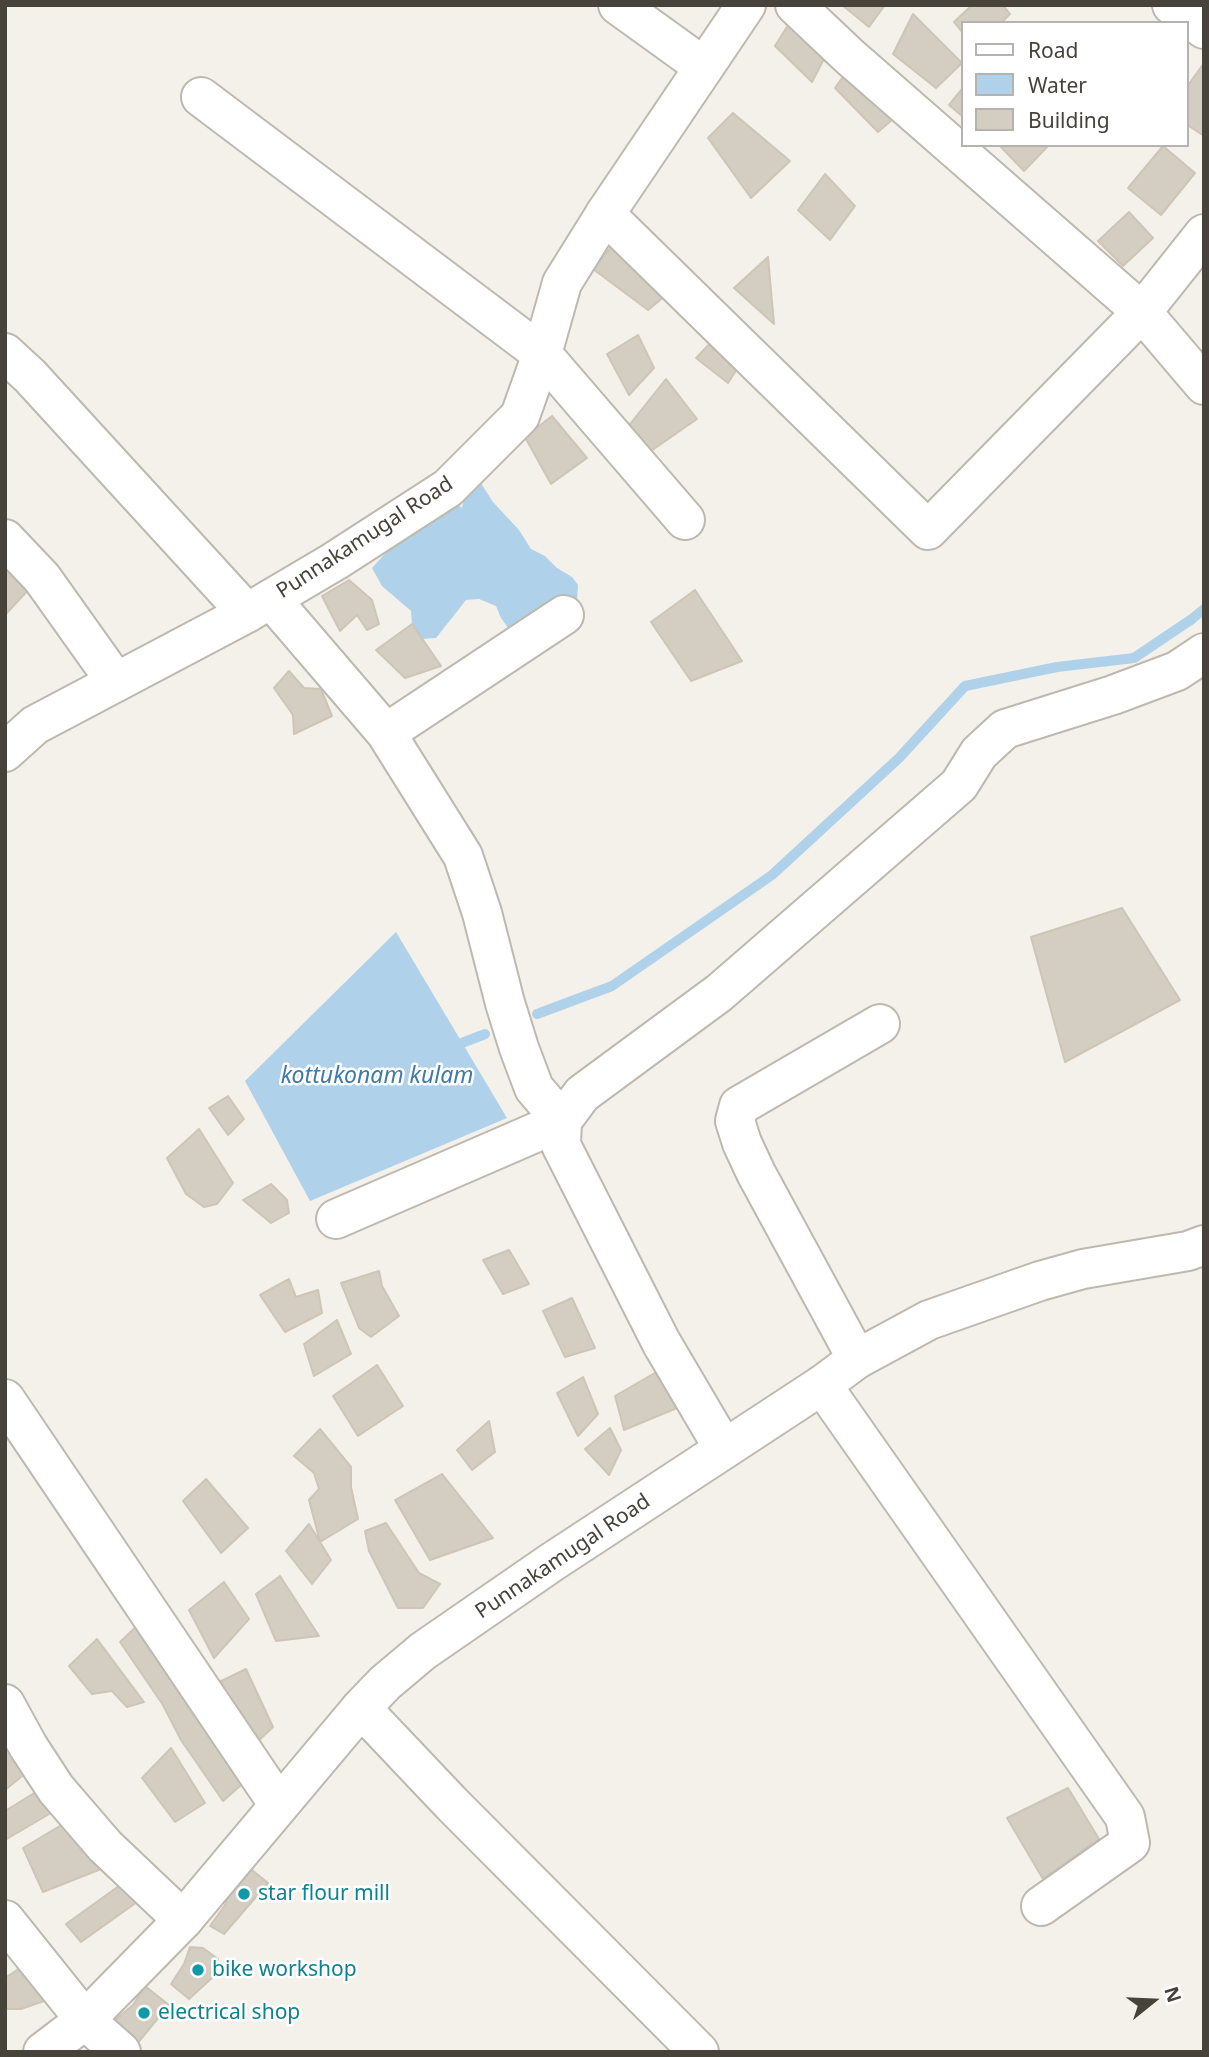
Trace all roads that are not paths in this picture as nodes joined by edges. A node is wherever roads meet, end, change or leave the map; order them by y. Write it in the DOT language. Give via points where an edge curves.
graph roads {
  1 [pos="618,5"];
  2 [pos="746,5"];
  3 [pos="795,5"];
  4 [pos="1172,5"];
  5 [pos="1204,29"];
  6 [pos="704,67"];
  7 [pos="201,97"];
  8 [pos="605,214"];
  9 [pos="1204,234"];
  10 [pos="1142,312"];
  11 [pos="5,353"];
  12 [pos="542,355"];
  13 [pos="1204,385"];
  14 [pos="685,520"];
  15 [pos="5,538"];
  16 [pos="259,606"];
  17 [pos="564,615"];
  18 [pos="1204,653"];
  19 [pos="116,682"];
  20 [pos="386,733"];
  21 [pos="5,752"];
  22 [pos="880,1024"];
  23 [pos="562,1121"];
  24 [pos="337,1219"];
  25 [pos="1204,1245"];
  26 [pos="857,1359"];
  27 [pos="822,1385"];
  28 [pos="5,1399"];
  29 [pos="724,1449"];
  30 [pos="5,1704"];
  31 [pos="361,1709"];
  32 [pos="279,1805"];
  33 [pos="1041,1906"];
  34 [pos="5,1920"];
  35 [pos="183,1920"];
  36 [pos="85,2020"];
  37 [pos="43,2052"];
  38 [pos="121,2052"];
  39 [pos="699,2052"];
  1 -- 6 [label="street"];
  2 -- 6 [label="street, Punnakamugal Road"];
  3 -- 10 [label="street"];
  4 -- 5 [label="street"];
  6 -- 8 [label="street, Punnakamugal Road"];
  7 -- 12 [label="street"];
  8 -- 10 [label="street" via="928,530"];
  8 -- 12 [label="street, Punnakamugal Road" via="562,283"];
  9 -- 10 [label="street"];
  10 -- 13 [label="street"];
  11 -- 16 [label="street"];
  12 -- 14 [label="street"];
  12 -- 16 [label="street, Punnakamugal Road" via="520,416 448,488"];
  15 -- 19 [label="street" via="42,579"];
  16 -- 19 [label="street, Punnakamugal Road"];
  16 -- 20 [label="street"];
  17 -- 20 [label="street"];
  18 -- 23 [label="street" via="1177,671 1005,729 979,754 959,785 719,993 582,1094"];
  19 -- 21 [label="street, Punnakamugal Road" via="35,725"];
  20 -- 23 [label="street" via="463,856 519,1048 534,1088"];
  22 -- 26 [label="street" via="739,1106 735,1121 756,1172"];
  23 -- 24 [label="street"];
  23 -- 29 [label="street" via="561,1145 661,1342"];
  25 -- 26 [label="street, Punnakamugal Road" via="1040,1281 929,1320"];
  26 -- 27 [label="street, Punnakamugal Road"];
  27 -- 29 [label="street, Punnakamugal Road"];
  27 -- 33 [label="street" via="1125,1817 1130,1843"];
  28 -- 32 [label="street"];
  29 -- 31 [label="street, Punnakamugal Road" via="422,1651"];
  30 -- 35 [label="street" via="56,1789 105,1846"];
  31 -- 32 [label="street, Punnakamugal Road"];
  31 -- 39 [label="street"];
  32 -- 35 [label="street, Punnakamugal Road"];
  34 -- 36 [label="street"];
  35 -- 36 [label="street, Punnakamugal Road"];
  36 -- 37 [label="street, Punnakamugal Road"];
  36 -- 38 [label="street"];
}
